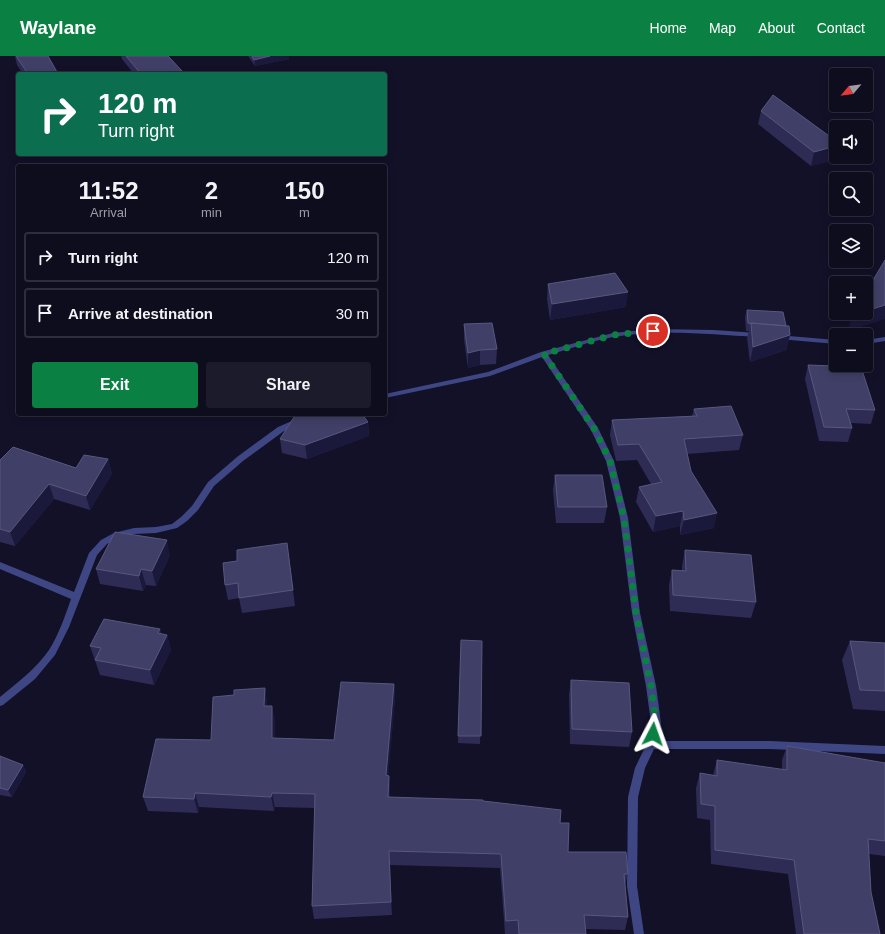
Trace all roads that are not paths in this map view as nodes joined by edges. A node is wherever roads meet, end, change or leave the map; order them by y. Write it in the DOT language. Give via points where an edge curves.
graph roads {
  1 [pos="885,339"];
  2 [pos="829,341"];
  3 [pos="873,341"];
  4 [pos="544,354"];
  5 [pos="387,396"];
  6 [pos="310,416"];
  7 [pos="0,565"];
  8 [pos="76,597"];
  9 [pos="0,702"];
  10 [pos="651,745"];
  11 [pos="885,750"];
  12 [pos="639,934"];
  1 -- 3 [label="street"];
  2 -- 4 [label="street" via="714,332 653,331 613,335"];
  4 -- 5 [label="street" via="490,374"];
  4 -- 10 [label="street" via="595,430 610,461 624,518 636,613 651,686 656,724"];
  6 -- 8 [label="street" via="281,429 240,459 211,484 195,508 174,526 134,531 117,535 104,542 93,553"];
  7 -- 8 [label="street"];
  8 -- 9 [label="street" via="52,652 32,676"];
  10 -- 11 [label="street" via="770,745"];
  10 -- 12 [label="street" via="640,768 632,797 632,886"];
}
